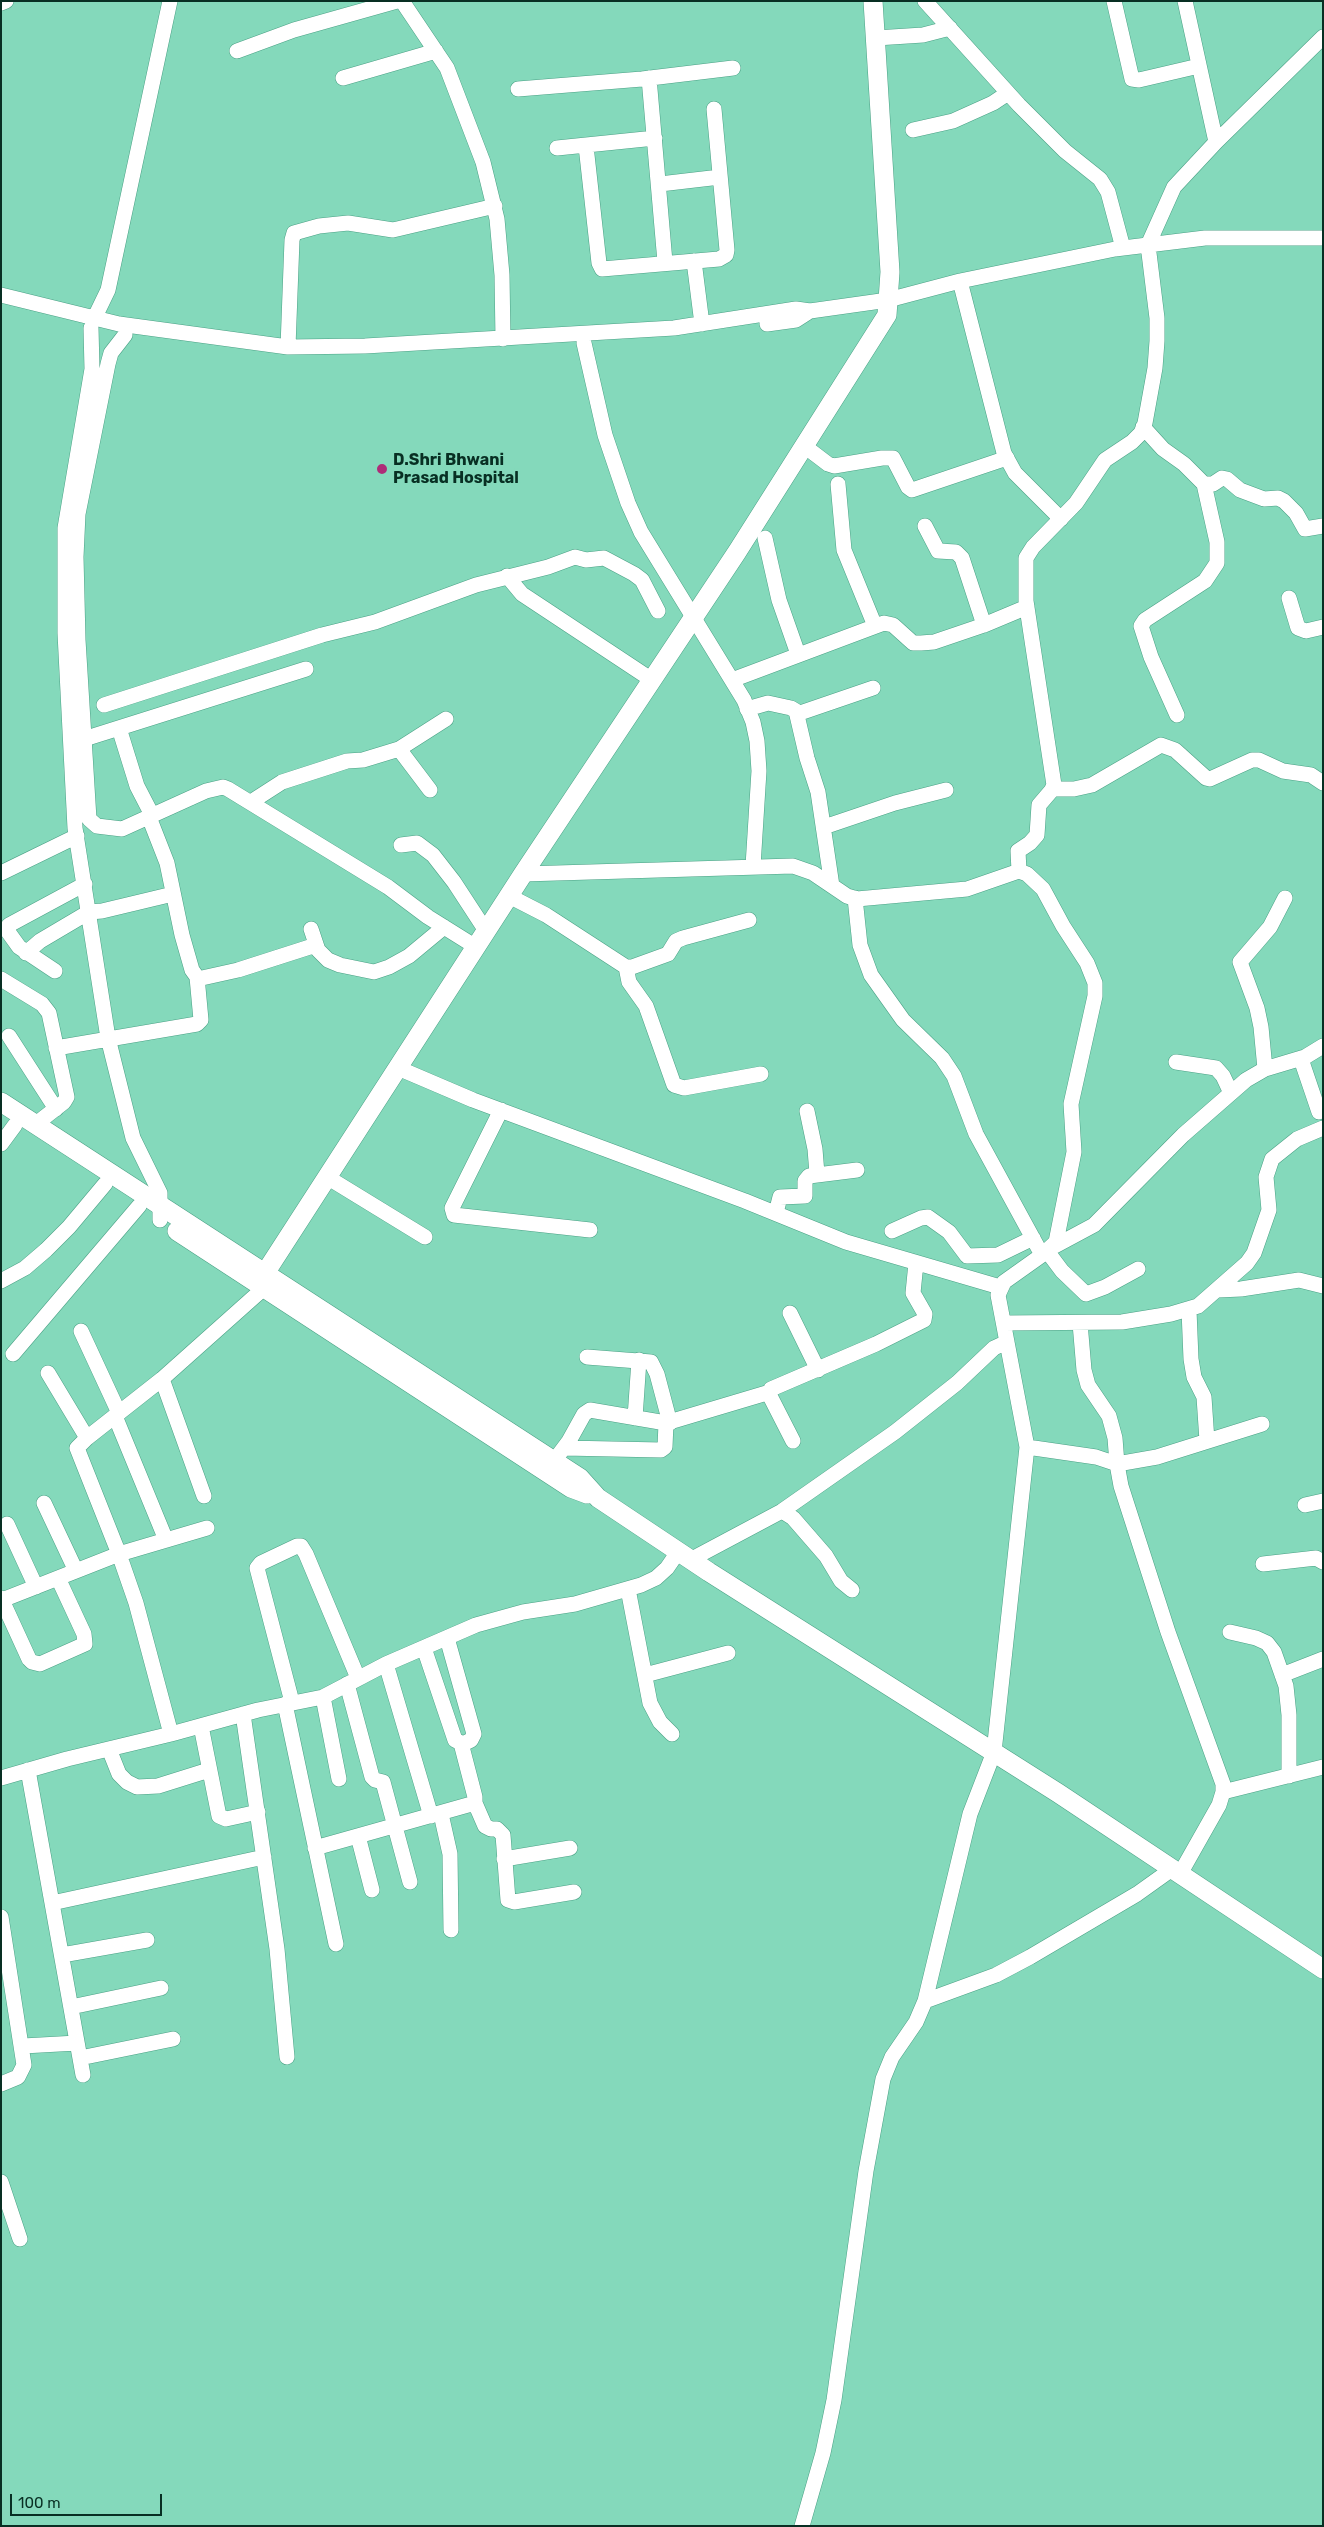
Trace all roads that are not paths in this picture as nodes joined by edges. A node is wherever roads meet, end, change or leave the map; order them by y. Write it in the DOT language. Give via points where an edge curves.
graph roads {
  1 [pos="6,1"];
  2 [pos="170,1"];
  3 [pos="397,1"];
  4 [pos="402,1"];
  5 [pos="873,1"];
  6 [pos="926,1"];
  7 [pos="1114,1"];
  8 [pos="1185,1"];
  9 [pos="1,3"];
  10 [pos="950,28"];
  11 [pos="1323,37"];
  12 [pos="876,38"];
  13 [pos="237,51"];
  14 [pos="436,51"];
  15 [pos="1199,66"];
  16 [pos="733,68"];
  17 [pos="343,78"];
  18 [pos="649,78"];
  19 [pos="518,88"];
  20 [pos="1008,93"];
  21 [pos="714,109"];
  22 [pos="913,130"];
  23 [pos="655,138"];
  24 [pos="1216,142"];
  25 [pos="586,146"];
  26 [pos="557,148"];
  27 [pos="720,177"];
  28 [pos="660,184"];
  29 [pos="495,206"];
  30 [pos="1323,238"];
  31 [pos="1148,245"];
  32 [pos="1123,248"];
  33 [pos="694,261"];
  34 [pos="665,262"];
  35 [pos="960,281"];
  36 [pos="1,295"];
  37 [pos="888,300"];
  38 [pos="1,304"];
  39 [pos="810,311"];
  40 [pos="702,324"];
  41 [pos="107,327"];
  42 [pos="504,340"];
  43 [pos="584,344"];
  44 [pos="288,347"];
  45 [pos="1143,427"];
  46 [pos="803,445"];
  47 [pos="1007,458"];
  48 [pos="838,484"];
  49 [pos="1204,484"];
  50 [pos="1061,519"];
  51 [pos="925,526"];
  52 [pos="1323,526"];
  53 [pos="765,538"];
  54 [pos="507,576"];
  55 [pos="1288,598"];
  56 [pos="1027,608"];
  57 [pos="658,611"];
  58 [pos="693,618"];
  59 [pos="984,625"];
  60 [pos="876,626"];
  61 [pos="1323,627"];
  62 [pos="798,654"];
  63 [pos="306,669"];
  64 [pos="652,680"];
  65 [pos="732,680"];
  66 [pos="873,688"];
  67 [pos="104,705"];
  68 [pos="748,709"];
  69 [pos="797,714"];
  70 [pos="1177,715"];
  71 [pos="446,719"];
  72 [pos="119,728"];
  73 [pos="84,739"];
  74 [pos="400,749"];
  75 [pos="1323,784"];
  76 [pos="1052,789"];
  77 [pos="430,790"];
  78 [pos="946,790"];
  79 [pos="251,802"];
  80 [pos="150,816"];
  81 [pos="824,827"];
  82 [pos="82,828"];
  83 [pos="401,845"];
  84 [pos="753,866"];
  85 [pos="1019,871"];
  86 [pos="1,873"];
  87 [pos="523,874"];
  88 [pos="85,884"];
  89 [pos="832,886"];
  90 [pos="173,894"];
  91 [pos="509,896"];
  92 [pos="855,898"];
  93 [pos="1285,898"];
  94 [pos="92,911"];
  95 [pos="749,920"];
  96 [pos="444,927"];
  97 [pos="311,929"];
  98 [pos="486,931"];
  99 [pos="316,945"];
  100 [pos="476,947"];
  101 [pos="26,953"];
  102 [pos="626,967"];
  103 [pos="55,971"];
  104 [pos="197,977"];
  105 [pos="1,979"];
  106 [pos="9,1036"];
  107 [pos="112,1037"];
  108 [pos="1323,1046"];
  109 [pos="56,1048"];
  110 [pos="1301,1058"];
  111 [pos="1176,1062"];
  112 [pos="398,1068"];
  113 [pos="1265,1069"];
  114 [pos="761,1074"];
  115 [pos="1232,1093"];
  116 [pos="1,1102"];
  117 [pos="56,1109"];
  118 [pos="501,1110"];
  119 [pos="808,1111"];
  120 [pos="1319,1112"];
  121 [pos="8,1120"];
  122 [pos="36,1124"];
  123 [pos="1323,1128"];
  124 [pos="1,1144"];
  125 [pos="857,1170"];
  126 [pos="816,1174"];
  127 [pos="327,1177"];
  128 [pos="106,1184"];
  129 [pos="139,1206"];
  130 [pos="161,1212"];
  131 [pos="776,1213"];
  132 [pos="590,1230"];
  133 [pos="892,1231"];
  134 [pos="425,1237"];
  135 [pos="1033,1238"];
  136 [pos="1047,1251"];
  137 [pos="916,1263"];
  138 [pos="1138,1269"];
  139 [pos="1,1281"];
  140 [pos="262,1281"];
  141 [pos="1323,1286"];
  142 [pos="1000,1287"];
  143 [pos="1218,1290"];
  144 [pos="1189,1310"];
  145 [pos="790,1313"];
  146 [pos="1004,1323"];
  147 [pos="1080,1323"];
  148 [pos="81,1331"];
  149 [pos="1007,1342"];
  150 [pos="13,1354"];
  151 [pos="587,1356"];
  152 [pos="639,1360"];
  153 [pos="818,1370"];
  154 [pos="48,1373"];
  155 [pos="162,1379"];
  156 [pos="770,1392"];
  157 [pos="117,1414"];
  158 [pos="635,1418"];
  159 [pos="668,1423"];
  160 [pos="1262,1424"];
  161 [pos="87,1438"];
  162 [pos="793,1441"];
  163 [pos="1207,1441"];
  164 [pos="1027,1448"];
  165 [pos="559,1454"];
  166 [pos="1117,1464"];
  167 [pos="204,1496"];
  168 [pos="598,1498"];
  169 [pos="1323,1501"];
  170 [pos="44,1503"];
  171 [pos="1305,1505"];
  172 [pos="782,1510"];
  173 [pos="7,1524"];
  174 [pos="207,1528"];
  175 [pos="166,1540"];
  176 [pos="119,1554"];
  177 [pos="684,1556"];
  178 [pos="1323,1562"];
  179 [pos="1264,1564"];
  180 [pos="76,1571"];
  181 [pos="58,1578"];
  182 [pos="36,1586"];
  183 [pos="628,1589"];
  184 [pos="852,1590"];
  185 [pos="2,1599"];
  186 [pos="1230,1632"];
  187 [pos="447,1638"];
  188 [pos="424,1648"];
  189 [pos="728,1653"];
  190 [pos="1323,1659"];
  191 [pos="386,1664"];
  192 [pos="645,1675"];
  193 [pos="1282,1675"];
  194 [pos="353,1681"];
  195 [pos="323,1697"];
  196 [pos="288,1703"];
  197 [pos="250,1712"];
  198 [pos="201,1726"];
  199 [pos="171,1734"];
  200 [pos="672,1734"];
  201 [pos="462,1744"];
  202 [pos="109,1749"];
  203 [pos="994,1752"];
  204 [pos="1323,1767"];
  205 [pos="28,1770"];
  206 [pos="209,1770"];
  207 [pos="1290,1776"];
  208 [pos="1,1778"];
  209 [pos="339,1779"];
  210 [pos="1223,1792"];
  211 [pos="475,1804"];
  212 [pos="258,1812"];
  213 [pos="436,1815"];
  214 [pos="395,1826"];
  215 [pos="358,1836"];
  216 [pos="315,1848"];
  217 [pos="570,1848"];
  218 [pos="264,1857"];
  219 [pos="504,1859"];
  220 [pos="1176,1871"];
  221 [pos="410,1882"];
  222 [pos="372,1890"];
  223 [pos="574,1892"];
  224 [pos="52,1902"];
  225 [pos="1,1917"];
  226 [pos="451,1930"];
  227 [pos="147,1940"];
  228 [pos="336,1944"];
  229 [pos="62,1956"];
  230 [pos="1323,1969"];
  231 [pos="161,1988"];
  232 [pos="925,2001"];
  233 [pos="71,2007"];
  234 [pos="173,2039"];
  235 [pos="23,2046"];
  236 [pos="79,2050"];
  237 [pos="287,2057"];
  238 [pos="83,2075"];
  239 [pos="1,2084"];
  240 [pos="1,2182"];
  241 [pos="20,2239"];
  242 [pos="802,2526"];
  1 -- 9 [label="street"];
  2 -- 41 [label="street" via="108,290"];
  3 -- 13 [label="street" via="294,30"];
  4 -- 14 [label="street"];
  5 -- 12 [label="main road"];
  6 -- 10 [label="street"];
  7 -- 15 [label="street" via="1132,79"];
  8 -- 15 [label="street"];
  10 -- 12 [label="street" via="923,35"];
  10 -- 20 [label="street"];
  11 -- 24 [label="street"];
  12 -- 37 [label="main road" via="890,272"];
  14 -- 17 [label="street"];
  14 -- 29 [label="street" via="466,112"];
  15 -- 24 [label="street"];
  16 -- 18 [label="street"];
  18 -- 19 [label="street"];
  18 -- 23 [label="street"];
  20 -- 22 [label="street" via="954,121"];
  20 -- 32 [label="street" via="1065,151 1106,186"];
  21 -- 27 [label="street"];
  23 -- 25 [label="street"];
  23 -- 28 [label="street"];
  24 -- 31 [label="street" via="1174,187"];
  25 -- 26 [label="street"];
  25 -- 34 [label="street" via="600,267 606,270"];
  27 -- 28 [label="street"];
  27 -- 33 [label="street" via="726,255 719,259"];
  28 -- 34 [label="street"];
  29 -- 42 [label="street"];
  29 -- 44 [label="street" via="393,230 348,223 294,233"];
  30 -- 31 [label="street" via="1205,238"];
  31 -- 32 [label="street"];
  31 -- 45 [label="street" via="1157,341"];
  32 -- 35 [label="street"];
  33 -- 34 [label="street"];
  33 -- 40 [label="street"];
  35 -- 37 [label="street"];
  35 -- 47 [label="street"];
  36 -- 41 [label="street"];
  37 -- 39 [label="street"];
  37 -- 46 [label="main road" via="887,315"];
  38 -- 41 [label="street"];
  39 -- 40 [label="street" via="796,309"];
  39 -- 43 [label="street" via="796,320 676,338"];
  40 -- 42 [label="street"];
  41 -- 43 [label="street" via="272,355 322,357"];
  41 -- 44 [label="street"];
  41 -- 73 [label="street" via="112,353 78,514 76,557"];
  41 -- 82 [label="street" via="92,369 66,528 65,633"];
  42 -- 44 [label="street"];
  43 -- 58 [label="street" via="605,435 628,503 641,532"];
  45 -- 49 [label="street"];
  45 -- 50 [label="street" via="1132,442 1105,460 1076,504"];
  46 -- 47 [label="street" via="834,466 893,458 912,490"];
  46 -- 58 [label="main road"];
  47 -- 50 [label="street" via="1015,473"];
  48 -- 60 [label="street" via="844,550"];
  49 -- 52 [label="street" via="1226,479 1240,490 1264,499 1284,501 1305,529"];
  49 -- 70 [label="street" via="1217,542 1217,563 1205,581 1145,620 1141,626"];
  50 -- 56 [label="street" via="1026,558"];
  51 -- 59 [label="street" via="938,551 956,552 962,558"];
  53 -- 62 [label="street" via="779,600"];
  54 -- 57 [label="street" via="575,557 586,560 604,558 642,580"];
  54 -- 64 [label="street" via="522,594"];
  54 -- 67 [label="street" via="376,622 322,634"];
  55 -- 61 [label="street" via="1298,628 1306,631"];
  56 -- 59 [label="street"];
  56 -- 76 [label="street" via="1053,773"];
  58 -- 64 [label="main road"];
  58 -- 65 [label="street"];
  59 -- 60 [label="street" via="934,642 921,643 909,640 889,623"];
  60 -- 62 [label="street"];
  62 -- 65 [label="street"];
  63 -- 72 [label="street"];
  64 -- 87 [label="main road"];
  65 -- 68 [label="street"];
  66 -- 69 [label="street"];
  68 -- 69 [label="street" via="771,704 790,708"];
  68 -- 84 [label="street" via="757,742 759,771"];
  69 -- 81 [label="street"];
  71 -- 74 [label="street"];
  72 -- 73 [label="street"];
  72 -- 80 [label="street"];
  73 -- 82 [label="street" via="88,812"];
  74 -- 77 [label="street"];
  74 -- 79 [label="street" via="364,760 347,761 282,782"];
  75 -- 76 [label="street" via="1311,775 1283,771 1259,760 1252,760 1210,779 1175,750 1161,745 1092,785"];
  76 -- 85 [label="street" via="1039,805 1037,835 1018,851"];
  78 -- 81 [label="street"];
  79 -- 80 [label="street" via="228,789 215,788"];
  79 -- 96 [label="street" via="388,887"];
  80 -- 82 [label="street" via="122,829"];
  80 -- 90 [label="street" via="167,863"];
  81 -- 89 [label="street"];
  82 -- 86 [label="street"];
  82 -- 88 [label="street"];
  83 -- 98 [label="street" via="416,844 433,855"];
  84 -- 87 [label="street"];
  84 -- 89 [label="street" via="802,868"];
  85 -- 92 [label="street" via="967,889"];
  85 -- 136 [label="street" via="1043,889 1087,963 1095,983 1095,996 1071,1104 1074,1152 1056,1242"];
  87 -- 91 [label="main road"];
  88 -- 94 [label="street"];
  88 -- 101 [label="street" via="9,925 6,929 8,934"];
  89 -- 92 [label="street"];
  90 -- 94 [label="street"];
  90 -- 104 [label="street" via="192,970"];
  91 -- 98 [label="main road"];
  91 -- 102 [label="street" via="546,915"];
  92 -- 135 [label="street" via="859,939 871,975 903,1020 951,1070 976,1134"];
  93 -- 113 [label="street" via="1270,926 1240,962 1257,1008"];
  94 -- 101 [label="street" via="40,941"];
  94 -- 107 [label="street"];
  95 -- 102 [label="street" via="683,938 676,941 668,954"];
  96 -- 99 [label="street" via="409,956 374,972 340,966 322,955"];
  96 -- 100 [label="street"];
  97 -- 99 [label="street"];
  98 -- 100 [label="main road"];
  99 -- 104 [label="street" via="238,970"];
  100 -- 112 [label="main road"];
  101 -- 103 [label="street"];
  102 -- 114 [label="street" via="629,982 646,1006 674,1085 679,1089"];
  104 -- 107 [label="street" via="200,1022"];
  105 -- 109 [label="street" via="46,1008"];
  106 -- 117 [label="street"];
  107 -- 109 [label="street"];
  107 -- 130 [label="street" via="133,1138 160,1193"];
  108 -- 110 [label="street"];
  109 -- 117 [label="street" via="67,1097"];
  110 -- 113 [label="street"];
  110 -- 120 [label="street"];
  111 -- 115 [label="street" via="1216,1068"];
  112 -- 118 [label="street"];
  112 -- 127 [label="main road"];
  113 -- 115 [label="street"];
  115 -- 136 [label="street" via="1183,1135 1094,1224"];
  116 -- 122 [label="main road"];
  117 -- 122 [label="street"];
  118 -- 131 [label="street"];
  118 -- 132 [label="street" via="452,1208 454,1215"];
  119 -- 126 [label="street"];
  121 -- 124 [label="street"];
  121 -- 128 [label="main road"];
  122 -- 130 [label="main road"];
  123 -- 143 [label="street" via="1297,1139 1272,1160 1266,1177 1269,1210 1254,1253"];
  125 -- 126 [label="street"];
  126 -- 131 [label="street" via="807,1178 805,1196 780,1197"];
  127 -- 134 [label="street"];
  127 -- 140 [label="main road"];
  128 -- 129 [label="main road"];
  128 -- 139 [label="street" via="46,1250 25,1268"];
  129 -- 130 [label="main road"];
  129 -- 150 [label="street"];
  130 -- 140 [label="main road"];
  131 -- 137 [label="street" via="846,1242"];
  133 -- 135 [label="street" via="928,1217 949,1232 967,1256 998,1254"];
  135 -- 136 [label="street"];
  136 -- 138 [label="street" via="1086,1294"];
  136 -- 142 [label="street"];
  137 -- 142 [label="street"];
  137 -- 153 [label="street" via="912,1293 924,1320"];
  140 -- 155 [label="street"];
  140 -- 165 [label="main road"];
  140 -- 168 [label="main road" via="571,1488"];
  141 -- 143 [label="street" via="1299,1280"];
  142 -- 146 [label="street" via="998,1295"];
  143 -- 144 [label="street"];
  144 -- 147 [label="street" via="1122,1322"];
  144 -- 163 [label="street" via="1194,1377 1204,1397"];
  145 -- 153 [label="street"];
  146 -- 147 [label="street"];
  146 -- 149 [label="street"];
  147 -- 166 [label="street" via="1084,1370 1088,1385 1109,1416"];
  148 -- 157 [label="street"];
  149 -- 164 [label="street"];
  149 -- 172 [label="street" via="994,1348 957,1383 895,1432"];
  151 -- 152 [label="street"];
  152 -- 158 [label="street"];
  152 -- 159 [label="street" via="651,1362 657,1372"];
  153 -- 156 [label="street"];
  154 -- 161 [label="street"];
  155 -- 157 [label="street"];
  155 -- 167 [label="street"];
  156 -- 159 [label="street"];
  156 -- 162 [label="street"];
  157 -- 161 [label="street"];
  157 -- 175 [label="street"];
  158 -- 159 [label="street"];
  158 -- 165 [label="street" via="587,1411"];
  159 -- 165 [label="street" via="662,1450"];
  160 -- 163 [label="street"];
  161 -- 176 [label="street" via="79,1444 77,1452"];
  163 -- 166 [label="street" via="1157,1457"];
  164 -- 166 [label="street" via="1096,1456"];
  164 -- 203 [label="street"];
  165 -- 168 [label="main road"];
  166 -- 210 [label="street" via="1165,1623 1206,1733"];
  168 -- 177 [label="main road"];
  169 -- 171 [label="street"];
  170 -- 180 [label="street"];
  172 -- 177 [label="street"];
  172 -- 184 [label="street" via="793,1518 826,1556 841,1582"];
  173 -- 182 [label="street"];
  174 -- 175 [label="street"];
  175 -- 176 [label="street"];
  176 -- 180 [label="street"];
  176 -- 199 [label="street" via="152,1656"];
  177 -- 183 [label="street" via="656,1578"];
  177 -- 203 [label="main road"];
  178 -- 179 [label="street" via="1316,1558"];
  180 -- 181 [label="street"];
  181 -- 182 [label="street"];
  181 -- 185 [label="street" via="86,1639 82,1647 40,1664 32,1662"];
  182 -- 185 [label="street"];
  183 -- 187 [label="street" via="575,1604 500,1617"];
  183 -- 192 [label="street"];
  186 -- 193 [label="street" via="1256,1638 1266,1644 1274,1652"];
  187 -- 188 [label="street"];
  187 -- 201 [label="street" via="474,1734 471,1740"];
  188 -- 191 [label="street"];
  188 -- 201 [label="street" via="455,1740"];
  189 -- 192 [label="street"];
  190 -- 193 [label="street"];
  191 -- 194 [label="street"];
  191 -- 213 [label="street"];
  192 -- 200 [label="street" via="654,1713"];
  193 -- 207 [label="street" via="1290,1715"];
  194 -- 195 [label="street"];
  194 -- 196 [label="street" via="304,1549 296,1546 257,1568"];
  194 -- 214 [label="street" via="372,1777 383,1782"];
  195 -- 196 [label="street"];
  195 -- 209 [label="street"];
  196 -- 197 [label="street"];
  196 -- 216 [label="street"];
  197 -- 198 [label="street"];
  197 -- 212 [label="street"];
  198 -- 199 [label="street"];
  198 -- 206 [label="street"];
  199 -- 202 [label="street"];
  201 -- 211 [label="street"];
  202 -- 205 [label="street"];
  202 -- 206 [label="street" via="119,1774 137,1787 158,1786"];
  203 -- 220 [label="main road"];
  203 -- 232 [label="street" via="968,1823"];
  204 -- 207 [label="street"];
  205 -- 208 [label="street"];
  205 -- 224 [label="street"];
  206 -- 212 [label="street" via="219,1816 226,1819"];
  207 -- 210 [label="street"];
  210 -- 220 [label="street" via="1210,1824"];
  211 -- 213 [label="street"];
  211 -- 219 [label="street" via="485,1826 501,1830"];
  212 -- 218 [label="street"];
  213 -- 214 [label="street"];
  213 -- 226 [label="street" via="450,1854"];
  214 -- 215 [label="street"];
  214 -- 221 [label="street"];
  215 -- 216 [label="street"];
  215 -- 222 [label="street"];
  216 -- 228 [label="street"];
  217 -- 219 [label="street"];
  218 -- 224 [label="street"];
  218 -- 237 [label="street"];
  219 -- 223 [label="street" via="506,1896 511,1902"];
  220 -- 230 [label="main road"];
  220 -- 232 [label="street" via="996,1975"];
  224 -- 229 [label="street"];
  225 -- 235 [label="street"];
  227 -- 229 [label="street"];
  229 -- 233 [label="street"];
  231 -- 233 [label="street"];
  232 -- 242 [label="street" via="916,2022 892,2057 883,2079 858,2226 834,2400"];
  233 -- 236 [label="street"];
  234 -- 236 [label="street"];
  235 -- 236 [label="street"];
  235 -- 239 [label="street" via="23,2072"];
  236 -- 238 [label="street"];
  240 -- 241 [label="street"];
}
